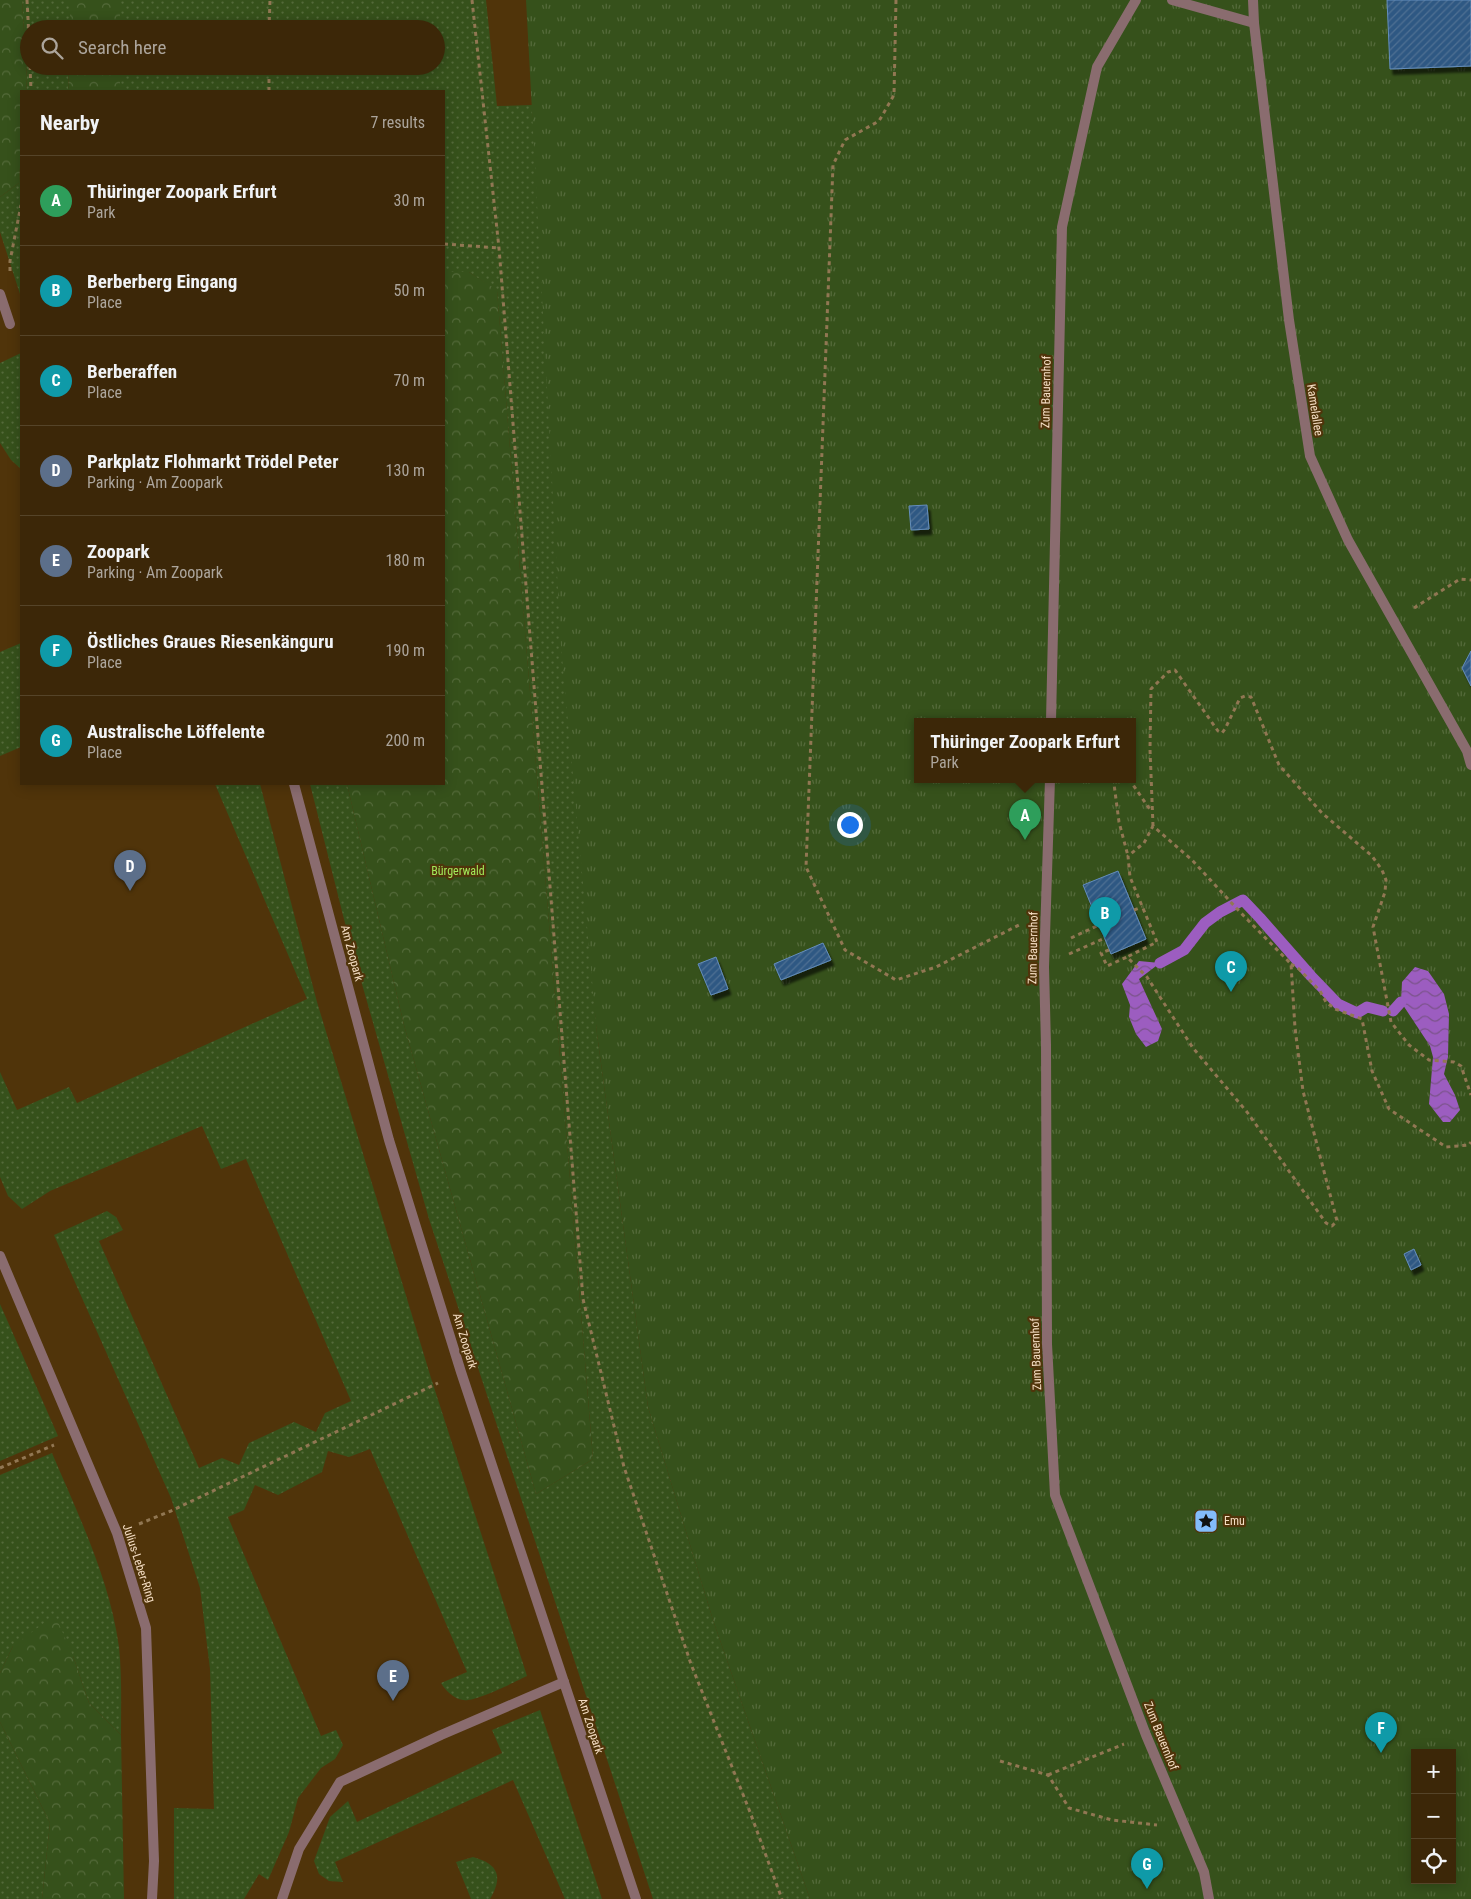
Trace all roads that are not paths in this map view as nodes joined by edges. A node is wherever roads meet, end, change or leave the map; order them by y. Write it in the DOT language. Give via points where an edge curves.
graph roads {
  1 [pos="1136,0"];
  2 [pos="1172,0"];
  3 [pos="1253,0"];
  4 [pos="1254,23"];
  5 [pos="0,294"];
  6 [pos="10,324"];
  7 [pos="1051,718"];
  8 [pos="1471,764"];
  9 [pos="1050,783"];
  10 [pos="294,785"];
  11 [pos="0,1256"];
  12 [pos="564,1682"];
  13 [pos="152,1899"];
  14 [pos="282,1899"];
  15 [pos="636,1899"];
  16 [pos="1209,1899"];
  1 -- 7 [label="street, Zum Bauernhof" via="1097,67 1062,227"];
  2 -- 4 [label="street"];
  3 -- 4 [label="street, Kamelallee"];
  4 -- 8 [label="street, Kamelallee" via="1288,320 1310,456 1348,540 1467,751"];
  5 -- 6 [label="street"];
  9 -- 16 [label="street, Zum Bauernhof" via="1044,967 1047,1344 1056,1495 1146,1735 1204,1872"];
  10 -- 12 [label="street, Am Zoopark" via="389,1140 461,1372"];
  11 -- 13 [label="street, Julius-Leber-Ring" via="117,1533 146,1628 154,1861"];
  12 -- 14 [label="street" via="340,1782 299,1849"];
  12 -- 15 [label="street, Am Zoopark"];
}
